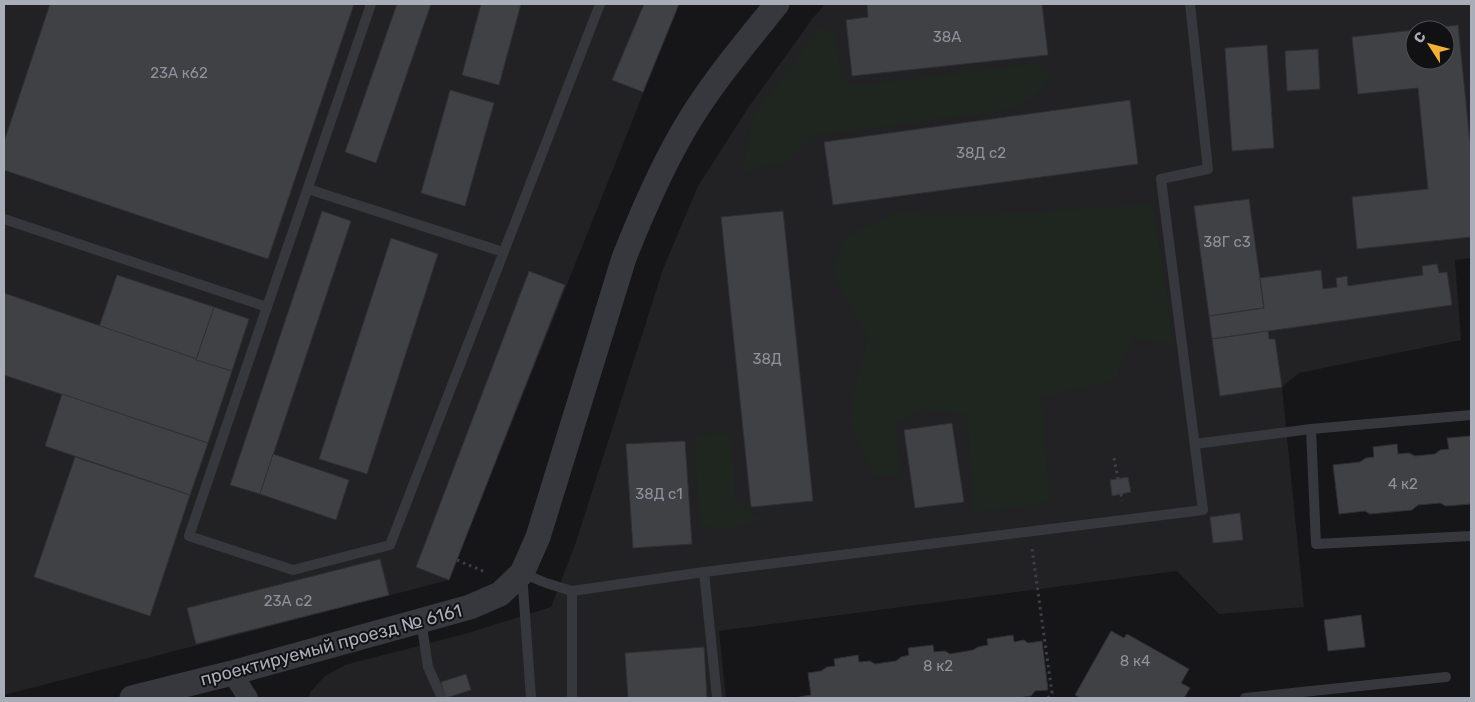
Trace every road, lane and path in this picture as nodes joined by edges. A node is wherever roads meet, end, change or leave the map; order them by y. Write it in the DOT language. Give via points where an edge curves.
graph roads {
  1 [pos="371,4"];
  2 [pos="600,4"];
  3 [pos="777,4"];
  4 [pos="1190,4"];
  5 [pos="308,189"];
  6 [pos="4,220"];
  7 [pos="503,252"];
  8 [pos="267,307"];
  9 [pos="1471,415"];
  10 [pos="1311,429"];
  11 [pos="1195,444"];
  12 [pos="1114,458"];
  13 [pos="1118,479"];
  14 [pos="1030,532"];
  15 [pos="1471,536"];
  16 [pos="457,560"];
  17 [pos="485,572"];
  18 [pos="704,572"];
  19 [pos="522,573"];
  20 [pos="572,591"];
  21 [pos="421,620"];
  22 [pos="232,673"];
  23 [pos="1446,677"];
  24 [pos="132,698"];
  25 [pos="248,698"];
  26 [pos="442,698"];
  27 [pos="530,698"];
  28 [pos="572,698"];
  29 [pos="717,698"];
  30 [pos="1048,698"];
  31 [pos="1245,698"];
  1 -- 5 [label="lane"];
  2 -- 7 [label="lane"];
  3 -- 19 [label="street" via="714,84 683,131 644,208 624,258 538,537"];
  4 -- 11 [label="lane" via="1208,169 1161,179"];
  5 -- 7 [label="lane"];
  5 -- 8 [label="lane"];
  6 -- 8 [label="lane"];
  7 -- 8 [label="lane" via="390,545 293,570 189,536"];
  9 -- 10 [label="lane"];
  10 -- 11 [label="lane"];
  10 -- 15 [label="lane" via="1316,544"];
  11 -- 14 [label="lane" via="1203,510"];
  12 -- 13 [label="path"];
  14 -- 18 [label="lane"];
  14 -- 30 [label="path" via="1052,693"];
  16 -- 17 [label="path"];
  18 -- 20 [label="lane"];
  18 -- 29 [label="lane"];
  19 -- 20 [label="lane"];
  19 -- 21 [label="street, проектируемый проезд № 6161" via="500,594 470,607"];
  19 -- 27 [label="lane"];
  20 -- 28 [label="lane"];
  21 -- 22 [label="street, проектируемый проезд № 6161"];
  21 -- 26 [label="lane" via="428,667"];
  22 -- 24 [label="street, проектируемый проезд № 6161"];
  22 -- 25 [label="street"];
  23 -- 31 [label="lane"];
}
